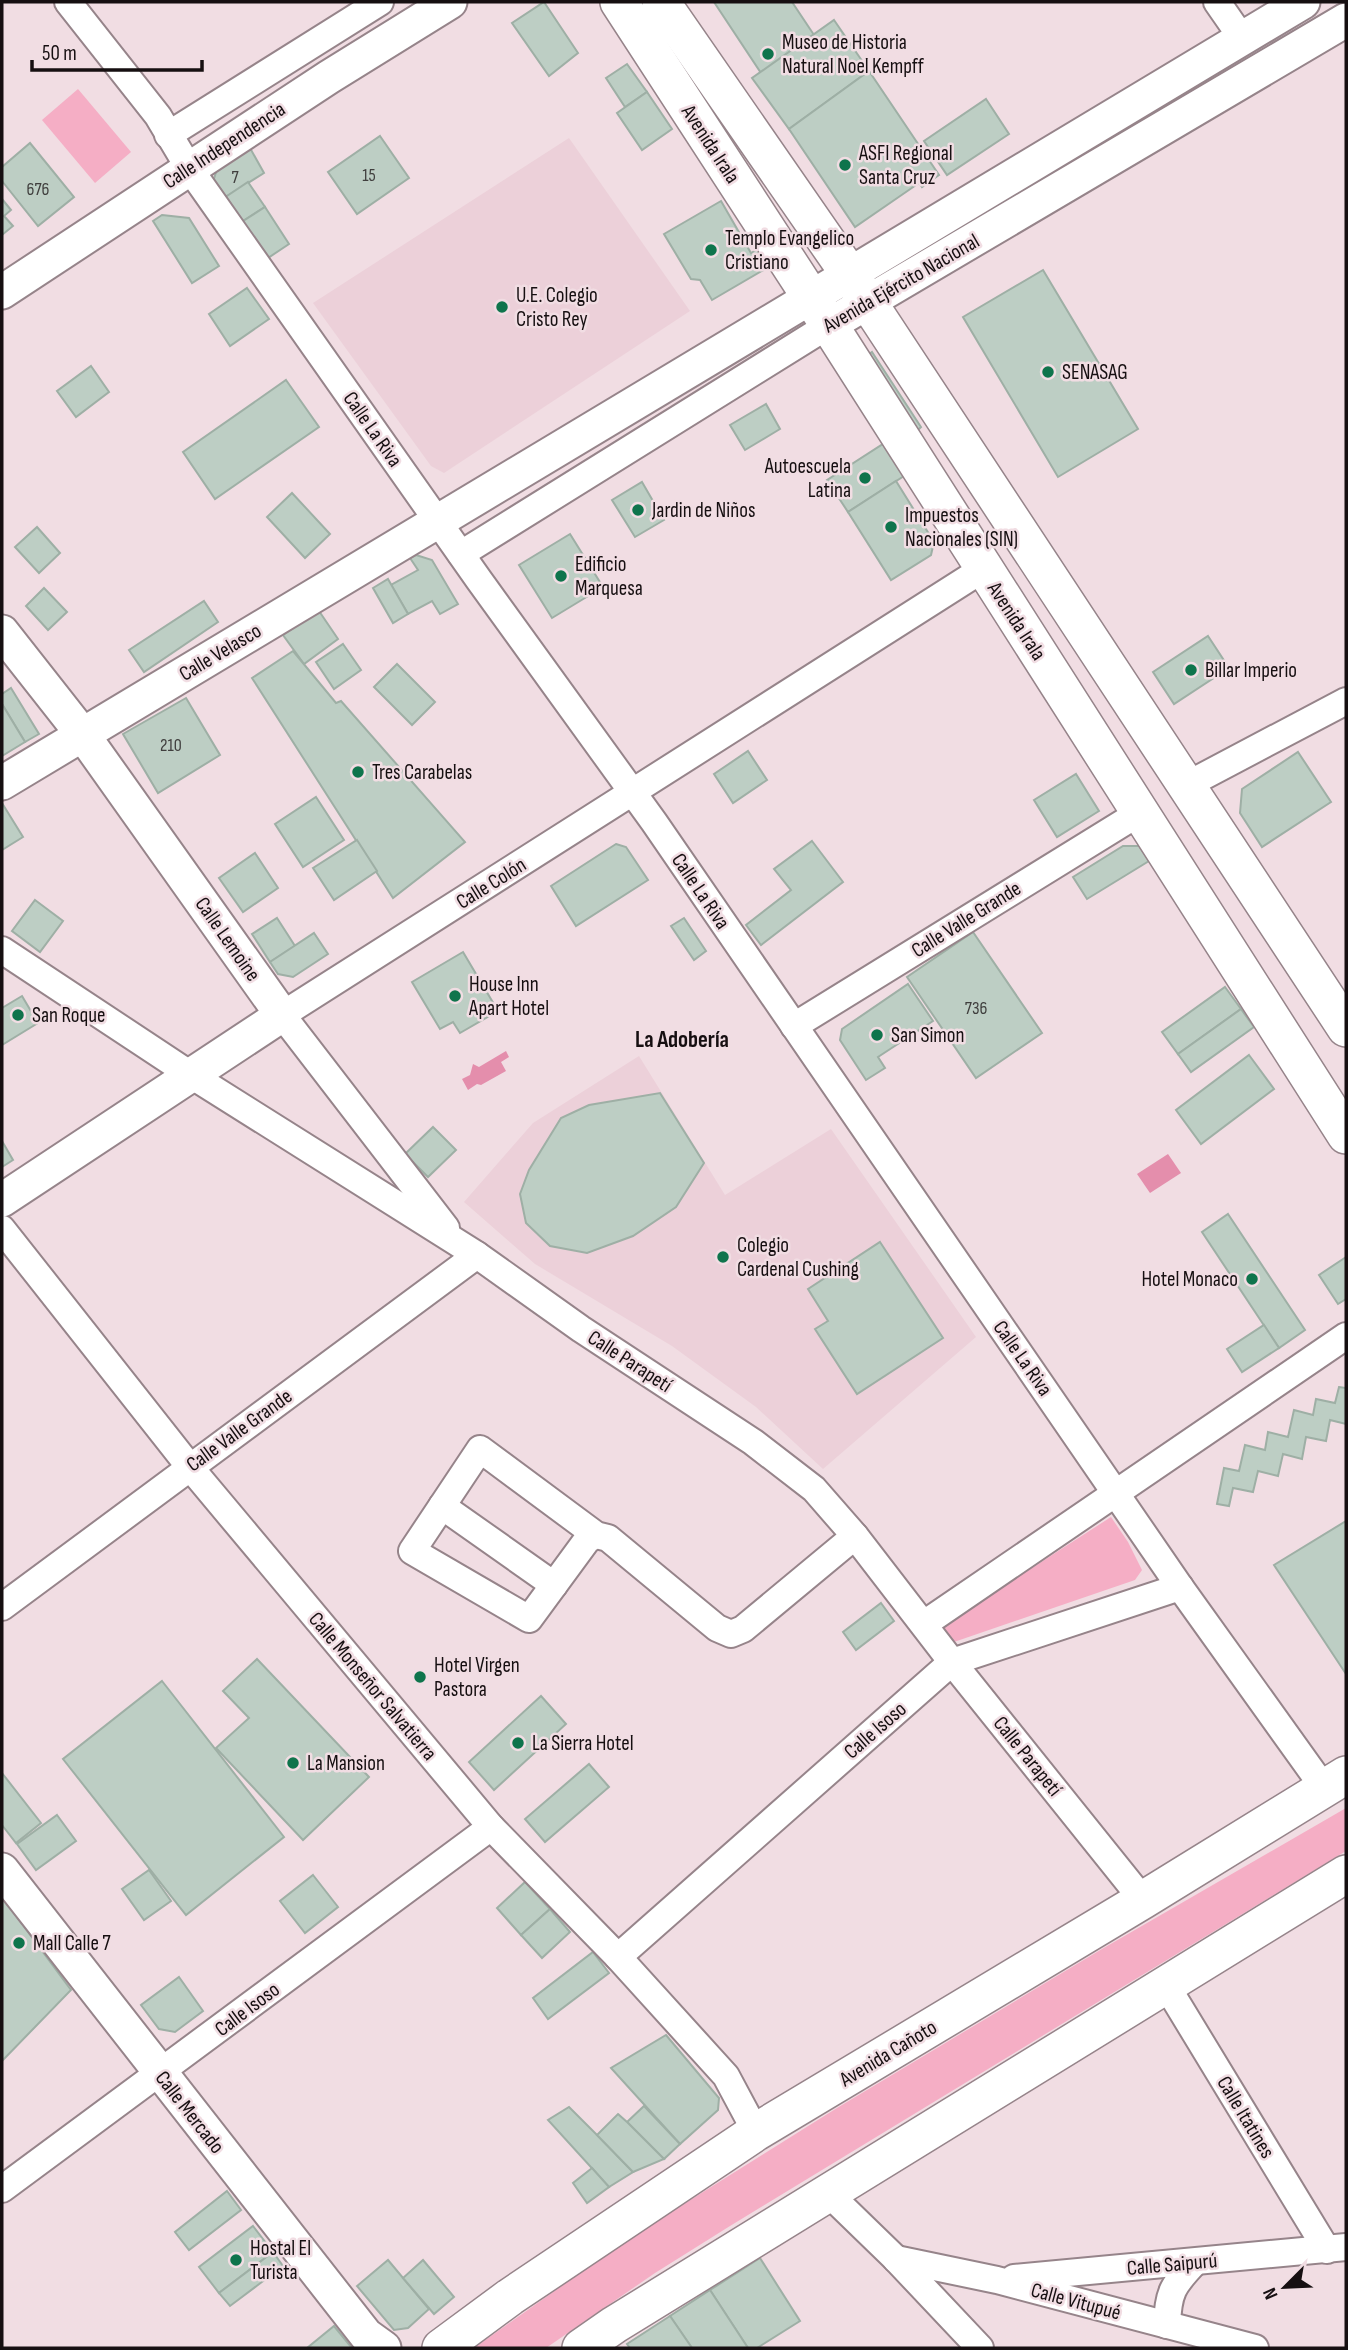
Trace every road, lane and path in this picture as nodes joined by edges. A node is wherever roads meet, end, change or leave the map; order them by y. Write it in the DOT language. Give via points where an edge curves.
graph roads {
  1 [pos="68,2"];
  2 [pos="380,2"];
  3 [pos="450,2"];
  4 [pos="619,2"];
  5 [pos="661,2"];
  6 [pos="1217,2"];
  7 [pos="1303,2"];
  8 [pos="1346,20"];
  9 [pos="1241,39"];
  10 [pos="1276,62"];
  11 [pos="1243,81"];
  12 [pos="168,135"];
  13 [pos="189,168"];
  14 [pos="858,290"];
  15 [pos="2,292"];
  16 [pos="820,312"];
  17 [pos="439,522"];
  18 [pos="461,554"];
  19 [pos="983,569"];
  20 [pos="2,632"];
  21 [pos="1346,701"];
  22 [pos="83,735"];
  23 [pos="2,783"];
  24 [pos="1185,786"];
  25 [pos="633,792"];
  26 [pos="1139,813"];
  27 [pos="2,950"];
  28 [pos="282,1015"];
  29 [pos="794,1026"];
  30 [pos="1346,1028"];
  31 [pos="191,1075"];
  32 [pos="1346,1135"];
  33 [pos="2,1200"];
  34 [pos="2,1229"];
  35 [pos="467,1249"];
  36 [pos="1346,1336"];
  37 [pos="189,1466"];
  38 [pos="1116,1493"];
  39 [pos="442,1506"];
  40 [pos="596,1535"];
  41 [pos="855,1536"];
  42 [pos="554,1585"];
  43 [pos="1180,1587"];
  44 [pos="2,1607"];
  45 [pos="924,1624"];
  46 [pos="953,1662"];
  47 [pos="1335,1782"];
  48 [pos="491,1827"];
  49 [pos="2,1870"];
  50 [pos="1346,1874"];
  51 [pos="1143,1900"];
  52 [pos="618,1957"];
  53 [pos="1166,1985"];
  54 [pos="159,2074"];
  55 [pos="756,2132"];
  56 [pos="2,2189"];
  57 [pos="828,2193"];
  58 [pos="1336,2248"];
  59 [pos="896,2259"];
  60 [pos="1195,2262"];
  61 [pos="997,2280"];
  62 [pos="1167,2325"];
  63 [pos="384,2348"];
  64 [pos="441,2348"];
  65 [pos="581,2348"];
  66 [pos="980,2348"];
  67 [pos="1255,2348"];
  1 -- 12 [label="street, Calle La Riva"];
  2 -- 12 [label="street, Calle Independencia"];
  3 -- 13 [label="street, Calle Independencia"];
  4 -- 16 [label="main road, Avenida Irala"];
  5 -- 14 [label="main road, Avenida Irala"];
  6 -- 9 [label="street"];
  7 -- 9 [label="street, Avenida Ejército Nacional"];
  8 -- 10 [label="street, Avenida Ejército Nacional"];
  9 -- 10 [label="street" via="1273,43"];
  9 -- 11 [label="street" via="1223,60 1234,77"];
  9 -- 14 [label="street, Avenida Ejército Nacional"];
  10 -- 11 [label="street, Avenida Ejército Nacional"];
  11 -- 14 [label="street, Avenida Ejército Nacional"];
  12 -- 13 [label="street, Calle La Riva"];
  13 -- 15 [label="street, Calle Independencia"];
  13 -- 17 [label="street, Calle La Riva"];
  14 -- 16 [label="street, Avenida Ejército Nacional"];
  14 -- 24 [label="main road, Avenida Irala"];
  16 -- 17 [label="street, Avenida Ejército Nacional"];
  16 -- 18 [label="street, Avenida Ejército Nacional"];
  16 -- 19 [label="main road, Avenida Irala"];
  17 -- 18 [label="street, Calle La Riva"];
  17 -- 22 [label="street, Calle Velasco"];
  18 -- 25 [label="street, Calle La Riva"];
  19 -- 25 [label="street, Calle Colón"];
  19 -- 26 [label="main road, Avenida Irala"];
  20 -- 22 [label="street, Calle Lemoine"];
  21 -- 24 [label="street"];
  22 -- 23 [label="street, Calle Velasco"];
  22 -- 28 [label="street, Calle Lemoine"];
  24 -- 30 [label="main road, Avenida Irala"];
  25 -- 28 [label="street, Calle Colón"];
  25 -- 29 [label="street, Calle La Riva"];
  26 -- 29 [label="street, Calle Valle Grande"];
  26 -- 32 [label="main road, Avenida Irala"];
  27 -- 31 [label="street, Calle Parapetí"];
  28 -- 31 [label="street, Calle Colón"];
  28 -- 35 [label="street, Calle Lemoine"];
  29 -- 38 [label="street, Calle La Riva"];
  31 -- 33 [label="street, Calle Colón"];
  31 -- 35 [label="street, Calle Parapetí"];
  34 -- 37 [label="street, Calle Monseñor Salvatierra"];
  35 -- 37 [label="street, Calle Valle Grande"];
  35 -- 41 [label="street, Calle Parapetí" via="753,1442 814,1489"];
  36 -- 38 [label="street"];
  37 -- 44 [label="street, Calle Valle Grande"];
  37 -- 48 [label="street, Calle Monseñor Salvatierra"];
  38 -- 43 [label="street, Calle La Riva"];
  38 -- 45 [label="street"];
  39 -- 40 [label="street" via="480,1449"];
  39 -- 42 [label="street"];
  39 -- 42 [label="street" via="412,1551 529,1619"];
  40 -- 41 [label="street" via="608,1538 717,1628 731,1634 743,1629"];
  40 -- 42 [label="street" via="587,1539"];
  41 -- 45 [label="street, Calle Parapetí"];
  43 -- 46 [label="street, Calle Isoso"];
  43 -- 47 [label="street, Calle La Riva"];
  45 -- 46 [label="street, Calle Parapetí"];
  46 -- 51 [label="street, Calle Parapetí"];
  46 -- 52 [label="street, Calle Isoso"];
  47 -- 51 [label="main road, Avenida Cañoto"];
  48 -- 52 [label="street, Calle Monseñor Salvatierra"];
  48 -- 54 [label="street, Calle Isoso"];
  49 -- 54 [label="street, Calle Mercado"];
  50 -- 53 [label="main road"];
  51 -- 55 [label="main road, Avenida Cañoto"];
  52 -- 55 [label="street, Calle Monseñor Salvatierra" via="726,2076"];
  53 -- 57 [label="main road"];
  53 -- 58 [label="street, Calle Itatines"];
  54 -- 56 [label="street, Calle Isoso"];
  54 -- 63 [label="street, Calle Mercado" via="366,2335"];
  55 -- 64 [label="main road, Avenida Cañoto"];
  57 -- 59 [label="street"];
  57 -- 65 [label="main road"];
  58 -- 60 [label="street, Calle Saipurú"];
  59 -- 61 [label="street, Calle Vitupué"];
  59 -- 66 [label="street"];
  60 -- 61 [label="street, Calle Saipurú"];
  60 -- 62 [label="street" via="1172,2291"];
  61 -- 62 [label="street, Calle Vitupué"];
  62 -- 67 [label="street, Calle Vitupué"];
}
